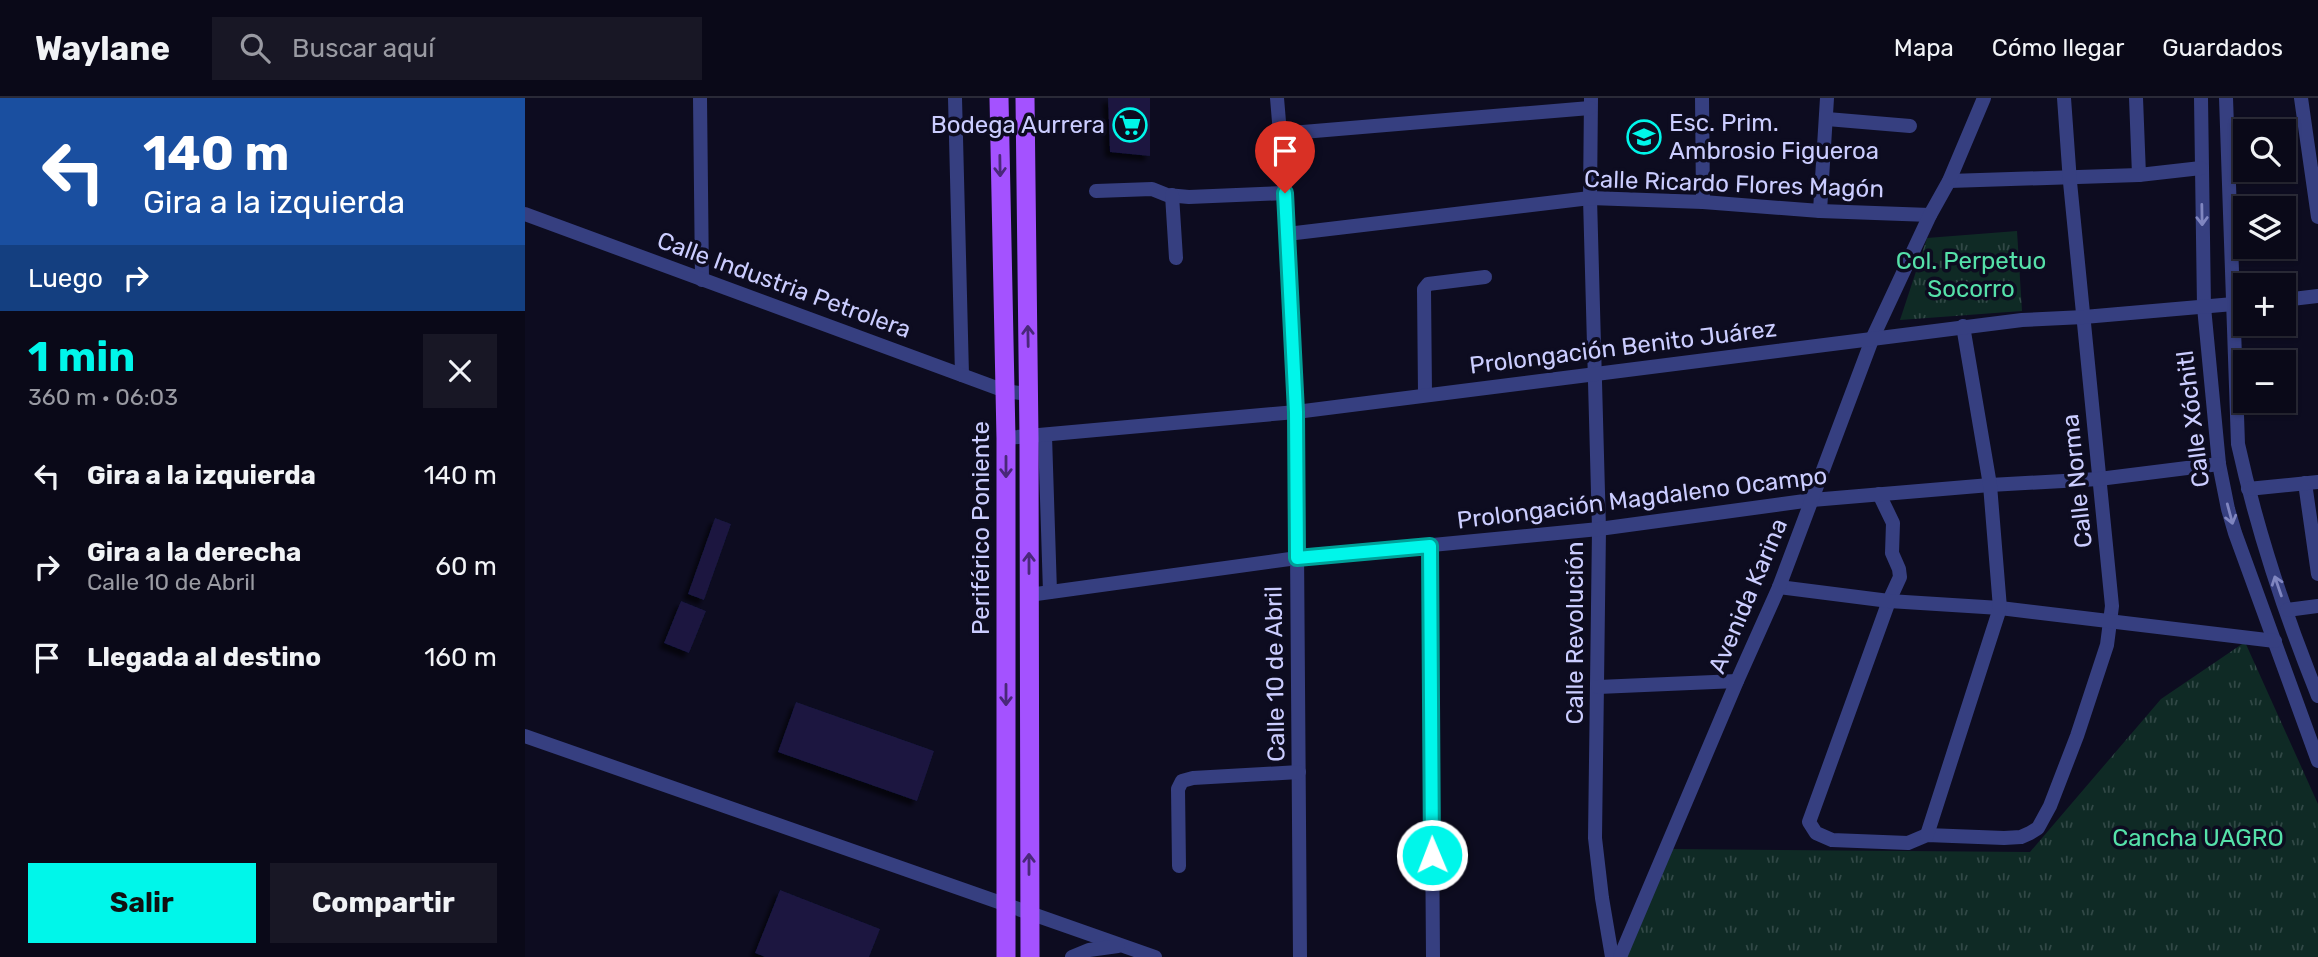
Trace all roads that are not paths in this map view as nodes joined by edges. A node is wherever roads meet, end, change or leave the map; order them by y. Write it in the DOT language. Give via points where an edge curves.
graph roads {
  1 [pos="700,98"];
  2 [pos="955,98"];
  3 [pos="999,98"];
  4 [pos="1024,98"];
  5 [pos="1277,98"];
  6 [pos="1702,98"];
  7 [pos="1827,98"];
  8 [pos="1984,98"];
  9 [pos="2064,98"];
  10 [pos="2136,98"];
  11 [pos="2201,98"];
  12 [pos="2226,98"];
  13 [pos="2301,98"];
  14 [pos="1590,103"];
  15 [pos="1827,118"];
  16 [pos="1910,126"];
  17 [pos="1279,134"];
  18 [pos="2201,168"];
  19 [pos="2139,175"];
  20 [pos="2070,177"];
  21 [pos="1949,181"];
  22 [pos="1095,191"];
  23 [pos="1285,193"];
  24 [pos="1172,195"];
  25 [pos="1590,198"];
  26 [pos="1703,202"];
  27 [pos="1820,211"];
  28 [pos="525,215"];
  29 [pos="1930,215"];
  30 [pos="2318,218"];
  31 [pos="1287,234"];
  32 [pos="1176,258"];
  33 [pos="2237,273"];
  34 [pos="1485,277"];
  35 [pos="702,280"];
  36 [pos="2318,296"];
  37 [pos="2296,299"];
  38 [pos="2233,305"];
  39 [pos="2204,307"];
  40 [pos="2084,317"];
  41 [pos="1963,326"];
  42 [pos="2239,336"];
  43 [pos="1873,337"];
  44 [pos="962,375"];
  45 [pos="1595,375"];
  46 [pos="1005,391"];
  47 [pos="1028,394"];
  48 [pos="1425,394"];
  49 [pos="1296,412"];
  50 [pos="1037,437"];
  51 [pos="1006,438"];
  52 [pos="2219,464"];
  53 [pos="2099,479"];
  54 [pos="2312,482"];
  55 [pos="1990,485"];
  56 [pos="2248,489"];
  57 [pos="1879,494"];
  58 [pos="1812,500"];
  59 [pos="1599,529"];
  60 [pos="1430,546"];
  61 [pos="1297,558"];
  62 [pos="2318,574"];
  63 [pos="1779,587"];
  64 [pos="1050,592"];
  65 [pos="1029,595"];
  66 [pos="1889,601"];
  67 [pos="2318,606"];
  68 [pos="2000,608"];
  69 [pos="2287,610"];
  70 [pos="2112,621"];
  71 [pos="2275,641"];
  72 [pos="1737,681"];
  73 [pos="1598,687"];
  74 [pos="2318,695"];
  75 [pos="525,736"];
  76 [pos="2318,761"];
  77 [pos="1299,772"];
  78 [pos="1927,835"];
  79 [pos="1179,866"];
  80 [pos="1005,904"];
  81 [pos="1029,911"];
  82 [pos="1123,945"];
  83 [pos="1092,954"];
  84 [pos="1006,957"];
  85 [pos="1030,957"];
  86 [pos="1072,957"];
  87 [pos="1155,957"];
  88 [pos="1300,957"];
  89 [pos="1433,957"];
  90 [pos="1612,957"];
  91 [pos="1620,957"];
  1 -- 35 [label="street"];
  2 -- 44 [label="street"];
  3 -- 46 [label="main road, Periférico Poniente, one-way"];
  47 -- 4 [label="main road, Periférico Poniente, one-way"];
  5 -- 17 [label="street, Calle 10 de Abril"];
  6 -- 26 [label="street"];
  7 -- 15 [label="street"];
  8 -- 21 [label="street, Avenida Karina"];
  9 -- 20 [label="street, Calle Norma"];
  10 -- 19 [label="street"];
  11 -- 18 [label="street, Calle Xóchitl"];
  12 -- 33 [label="street, Calle Xóchitl"];
  13 -- 30 [label="street"];
  14 -- 17 [label="street"];
  14 -- 25 [label="street, Calle Revolución"];
  15 -- 16 [label="street"];
  15 -- 27 [label="street"];
  17 -- 23 [label="street, Calle 10 de Abril"];
  18 -- 19 [label="street"];
  18 -- 39 [label="street, Calle Xóchitl, one-way"];
  19 -- 20 [label="street"];
  20 -- 21 [label="street"];
  20 -- 40 [label="street, Calle Norma"];
  21 -- 29 [label="street, Avenida Karina"];
  22 -- 24 [label="street" via="1152,190"];
  23 -- 24 [label="street"];
  23 -- 31 [label="street, Calle 10 de Abril"];
  24 -- 32 [label="street"];
  25 -- 26 [label="street, Calle Ricardo Flores Magón"];
  25 -- 31 [label="street, Calle Ricardo Flores Magón"];
  25 -- 45 [label="street, Calle Revolución"];
  26 -- 27 [label="street, Calle Ricardo Flores Magón"];
  27 -- 29 [label="street, Calle Ricardo Flores Magón"];
  28 -- 35 [label="street, Calle Industria Petrolera"];
  29 -- 43 [label="street, Avenida Karina"];
  31 -- 49 [label="street, Calle 10 de Abril"];
  34 -- 48 [label="street" via="1428,284 1424,289"];
  35 -- 44 [label="street, Calle Industria Petrolera"];
  36 -- 37 [label="street"];
  38 -- 39 [label="street, Prolongación Benito Juárez"];
  39 -- 40 [label="street, Prolongación Benito Juárez"];
  39 -- 52 [label="street, Calle Xóchitl"];
  40 -- 41 [label="street, Prolongación Benito Juárez"];
  40 -- 53 [label="street, Calle Norma"];
  41 -- 43 [label="street, Prolongación Benito Juárez"];
  41 -- 55 [label="street"];
  42 -- 56 [label="street, Calle Xóchitl" via="2238,444"];
  43 -- 45 [label="street, Prolongación Benito Juárez"];
  43 -- 58 [label="street, Avenida Karina"];
  44 -- 46 [label="street, Calle Industria Petrolera"];
  45 -- 48 [label="street, Prolongación Benito Juárez"];
  45 -- 59 [label="street, Calle Revolución"];
  46 -- 47 [label="street, Calle Industria Petrolera"];
  46 -- 51 [label="main road, Periférico Poniente"];
  47 -- 50 [label="main road, Periférico Poniente"];
  48 -- 49 [label="street, Prolongación Benito Juárez"];
  49 -- 50 [label="street, Prolongación Benito Juárez"];
  49 -- 61 [label="street, Calle 10 de Abril"];
  50 -- 51 [label="street, Prolongación Benito Juárez"];
  50 -- 64 [label="street"];
  65 -- 50 [label="main road, Periférico Poniente, one-way"];
  51 -- 80 [label="main road, Periférico Poniente, one-way"];
  52 -- 53 [label="street, Prolongación Magdaleno Ocampo"];
  52 -- 71 [label="street, Calle Xóchitl, one-way" via="2235,533"];
  53 -- 55 [label="street, Prolongación Magdaleno Ocampo"];
  53 -- 70 [label="street, Calle Norma"];
  54 -- 56 [label="street"];
  54 -- 62 [label="street"];
  55 -- 57 [label="street, Prolongación Magdaleno Ocampo"];
  55 -- 68 [label="street"];
  69 -- 56 [label="street, Calle Xóchitl, one-way"];
  57 -- 58 [label="street, Prolongación Magdaleno Ocampo"];
  57 -- 66 [label="street" via="1893,523 1892,553 1900,577"];
  58 -- 59 [label="street, Prolongación Magdaleno Ocampo"];
  58 -- 63 [label="street, Avenida Karina"];
  59 -- 60 [label="street, Prolongación Magdaleno Ocampo"];
  59 -- 73 [label="street, Calle Revolución"];
  60 -- 61 [label="street, Prolongación Magdaleno Ocampo"];
  60 -- 89 [label="street"];
  61 -- 64 [label="street, Prolongación Magdaleno Ocampo"];
  61 -- 77 [label="street, Calle 10 de Abril"];
  63 -- 66 [label="street"];
  63 -- 72 [label="street, Avenida Karina"];
  64 -- 65 [label="street, Prolongación Magdaleno Ocampo"];
  81 -- 65 [label="main road, Periférico Poniente, one-way"];
  66 -- 68 [label="street"];
  66 -- 78 [label="street" via="1808,822 1816,833 1832,840 1908,843"];
  67 -- 69 [label="street"];
  68 -- 70 [label="street"];
  68 -- 78 [label="street"];
  69 -- 74 [label="street, Calle Xóchitl"];
  70 -- 71 [label="street"];
  70 -- 78 [label="street, Calle Norma" via="2077,736 2038,828 2021,837"];
  71 -- 76 [label="street, Calle Xóchitl"];
  72 -- 73 [label="street"];
  72 -- 91 [label="street, Avenida Karina"];
  73 -- 90 [label="street, Calle Revolución" via="1595,838"];
  75 -- 80 [label="street"];
  77 -- 79 [label="street" via="1182,781 1178,789"];
  77 -- 88 [label="street, Calle 10 de Abril"];
  80 -- 81 [label="street"];
  80 -- 84 [label="main road, Periférico Poniente"];
  81 -- 82 [label="street"];
  81 -- 85 [label="main road, Periférico Poniente"];
  82 -- 83 [label="street"];
  82 -- 87 [label="street"];
  83 -- 86 [label="street"];
}
